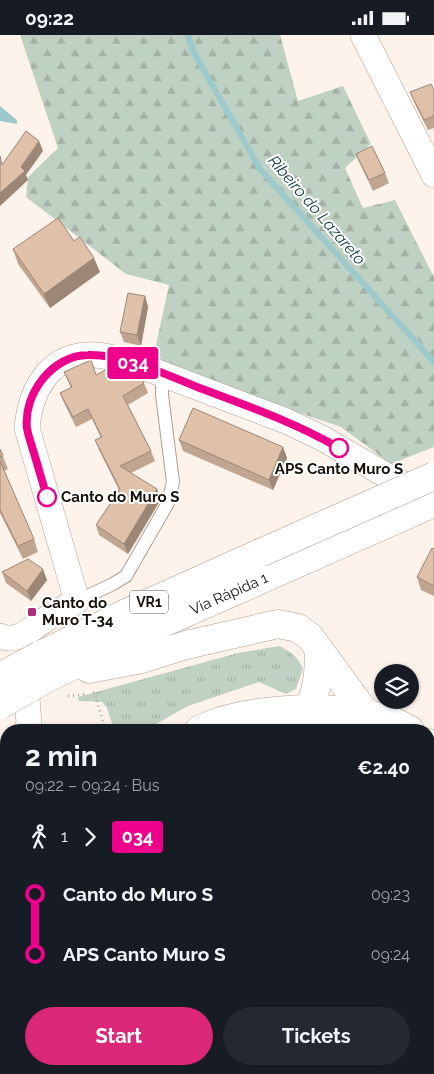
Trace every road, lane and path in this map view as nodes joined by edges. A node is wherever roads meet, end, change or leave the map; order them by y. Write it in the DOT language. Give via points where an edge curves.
graph roads {
  1 [pos="363,35"];
  2 [pos="434,175"];
  3 [pos="162,373"];
  4 [pos="434,475"];
  5 [pos="434,498"];
  6 [pos="434,503"];
  7 [pos="265,565"];
  8 [pos="77,601"];
  9 [pos="319,649"];
  10 [pos="36,660"];
  11 [pos="0,677"];
  12 [pos="0,705"];
  13 [pos="300,720"];
  14 [pos="372,722"];
  15 [pos="29,724"];
  16 [pos="104,724"];
  17 [pos="214,724"];
  18 [pos="318,724"];
  19 [pos="398,724"];
  1 -- 2 [label="street"];
  3 -- 5 [label="street" via="286,421"];
  3 -- 8 [label="lane" via="173,482 168,503 126,576"];
  3 -- 8 [label="street" via="109,357 88,355 64,361 50,371 33,394 27,428"];
  4 -- 7 [label="main road, Via Rápida 1 / VR1, bridge"];
  6 -- 7 [label="main road, Via Rápida 1 / VR1"];
  7 -- 10 [label="main road, Via Rápida 1 / VR1" via="124,614"];
  8 -- 10 [label="street" via="47,618"];
  9 -- 10 [label="main road" via="298,628 278,624 186,645 142,659"];
  9 -- 13 [label="main road" via="316,691"];
  9 -- 14 [label="main road"];
  10 -- 11 [label="main road, Via Rápida 1 / VR1, bridge"];
  10 -- 12 [label="main road, Via Rápida 1 / VR1, bridge"];
  10 -- 15 [label="street"];
  10 -- 16 [label="path" via="95,693"];
  13 -- 14 [label="main road" via="332,710"];
  13 -- 17 [label="main road" via="280,711 230,718"];
  13 -- 18 [label="main road"];
  14 -- 19 [label="main road" via="392,721"];
}
